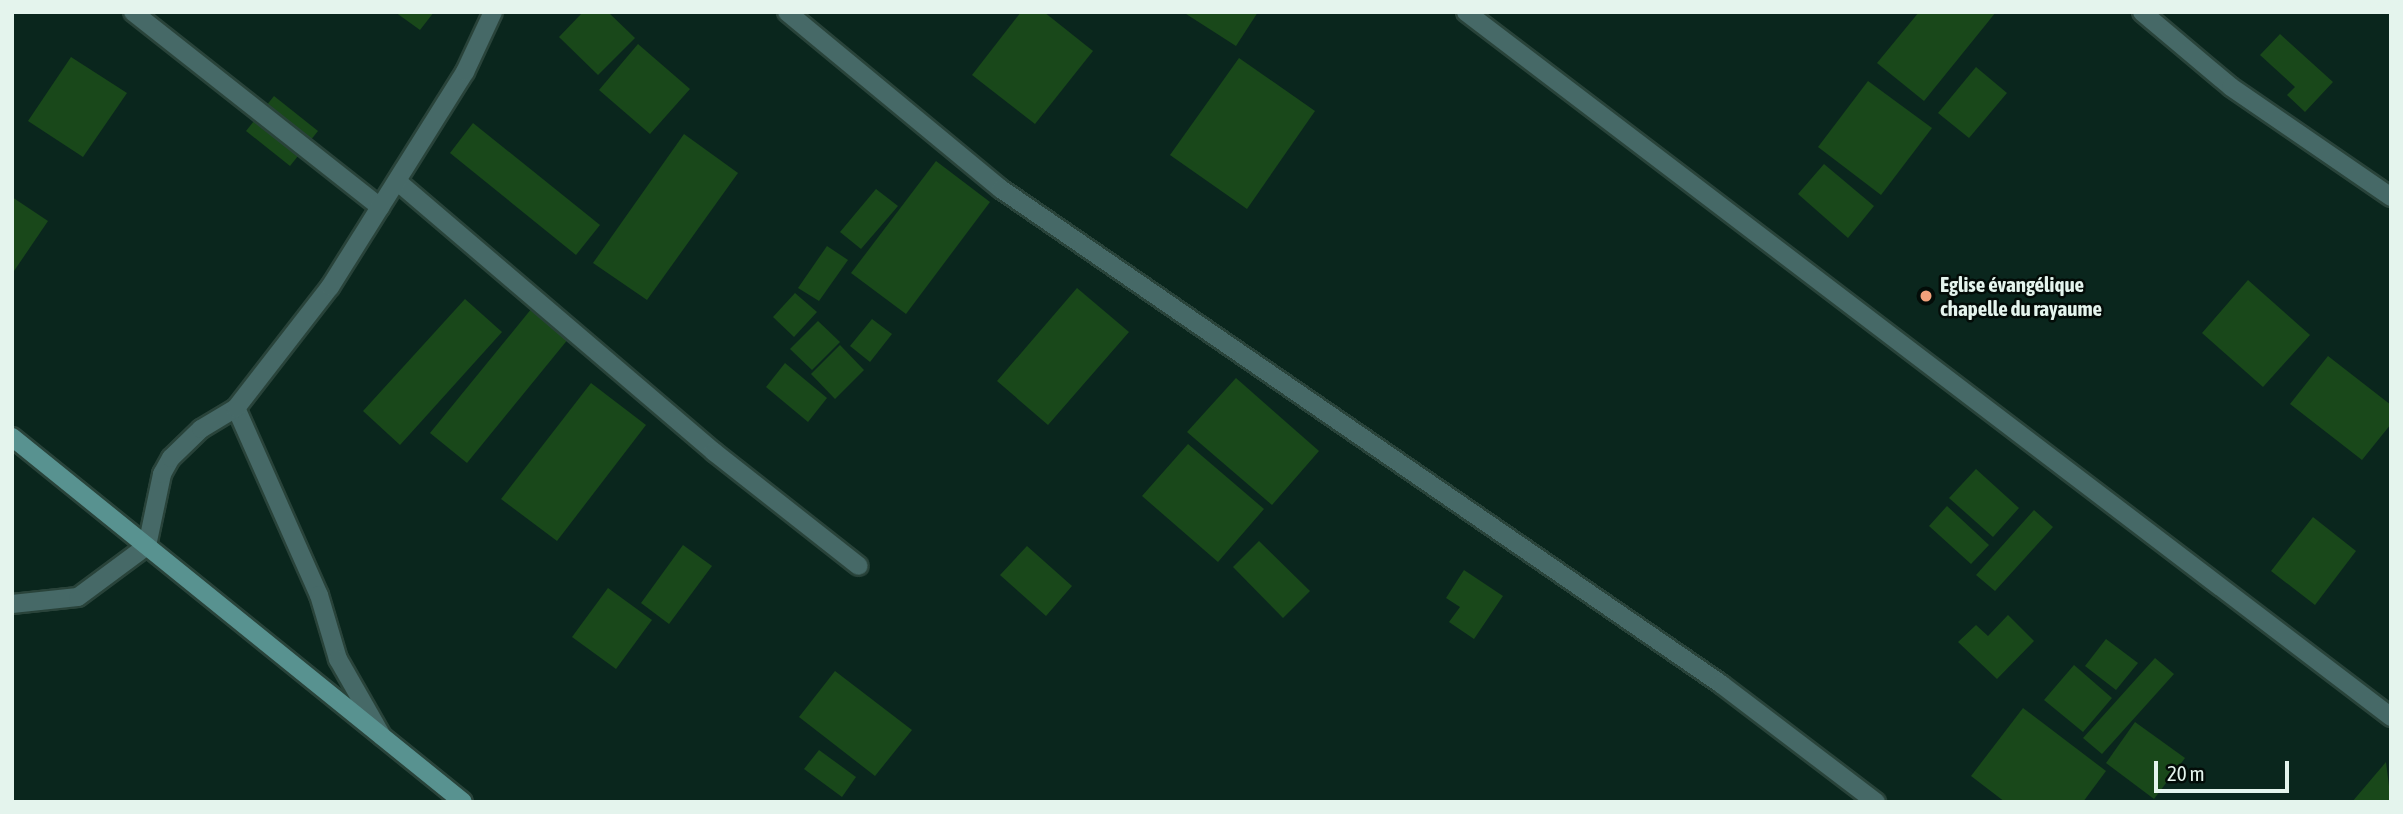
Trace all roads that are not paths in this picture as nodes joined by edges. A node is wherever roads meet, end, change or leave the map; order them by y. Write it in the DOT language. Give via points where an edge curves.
graph roads {
  1 [pos="133,12"];
  2 [pos="493,12"];
  3 [pos="787,12"];
  4 [pos="1466,12"];
  5 [pos="2142,12"];
  6 [pos="398,182"];
  7 [pos="2391,197"];
  8 [pos="380,206"];
  9 [pos="236,408"];
  10 [pos="12,437"];
  11 [pos="147,546"];
  12 [pos="859,566"];
  13 [pos="12,604"];
  14 [pos="2391,717"];
  15 [pos="382,736"];
  16 [pos="463,802"];
  17 [pos="1876,802"];
  1 -- 8 [label="street"];
  2 -- 6 [label="street" via="465,72"];
  3 -- 17 [label="street" via="1001,190 1721,684"];
  4 -- 14 [label="street"];
  5 -- 7 [label="street" via="2231,87"];
  6 -- 8 [label="street"];
  6 -- 12 [label="street" via="714,452"];
  8 -- 9 [label="street" via="330,287"];
  9 -- 11 [label="street" via="201,429 171,458 162,474"];
  9 -- 15 [label="street" via="319,595 338,659"];
  10 -- 11 [label="street"];
  11 -- 13 [label="street" via="78,597"];
  11 -- 15 [label="street"];
  15 -- 16 [label="street"];
}
